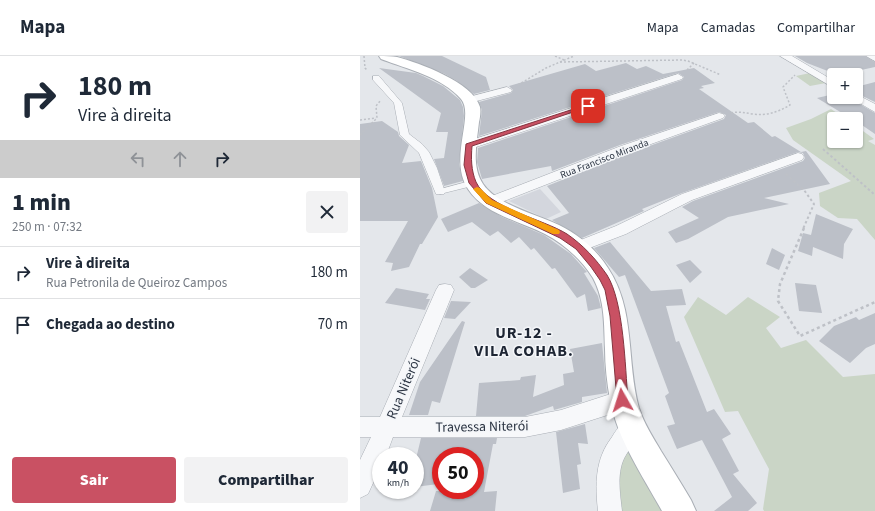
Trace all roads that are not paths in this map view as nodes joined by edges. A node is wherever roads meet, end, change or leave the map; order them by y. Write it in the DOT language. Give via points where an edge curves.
graph roads {
  1 [pos="385,56"];
  2 [pos="785,56"];
  3 [pos="871,56"];
  4 [pos="875,58"];
  5 [pos="376,78"];
  6 [pos="678,78"];
  7 [pos="827,81"];
  8 [pos="507,90"];
  9 [pos="469,100"];
  10 [pos="863,102"];
  11 [pos="875,109"];
  12 [pos="719,116"];
  13 [pos="468,145"];
  14 [pos="798,157"];
  15 [pos="473,183"];
  16 [pos="440,192"];
  17 [pos="489,202"];
  18 [pos="579,247"];
  19 [pos="445,290"];
  20 [pos="622,400"];
  21 [pos="360,427"];
  22 [pos="387,428"];
  23 [pos="632,429"];
  24 [pos="360,486"];
  25 [pos="610,511"];
  26 [pos="680,511"];
  1 -- 9 [label="main road" via="448,82"];
  2 -- 7 [label="street"];
  3 -- 4 [label="street"];
  5 -- 16 [label="street" via="398,103 406,135 414,140 430,161"];
  6 -- 13 [label="street"];
  8 -- 9 [label="street"];
  9 -- 13 [label="main road" via="473,112"];
  10 -- 11 [label="street"];
  12 -- 17 [label="street, Rua Francisco Miranda" via="625,149"];
  13 -- 15 [label="main road" via="468,165"];
  14 -- 18 [label="street" via="687,197 621,230"];
  15 -- 16 [label="lane"];
  15 -- 17 [label="main road"];
  17 -- 18 [label="main road" via="547,227"];
  18 -- 20 [label="main road" via="597,268 609,290 615,316"];
  19 -- 22 [label="street, Rua Niterói"];
  20 -- 22 [label="street, Travessa Niterói" via="561,420 525,428"];
  20 -- 23 [label="main road"];
  21 -- 22 [label="street, Travessa Niterói"];
  22 -- 24 [label="street, Rua Niterói"];
  23 -- 25 [label="street" via="613,452 608,468"];
  23 -- 26 [label="main road"];
}
